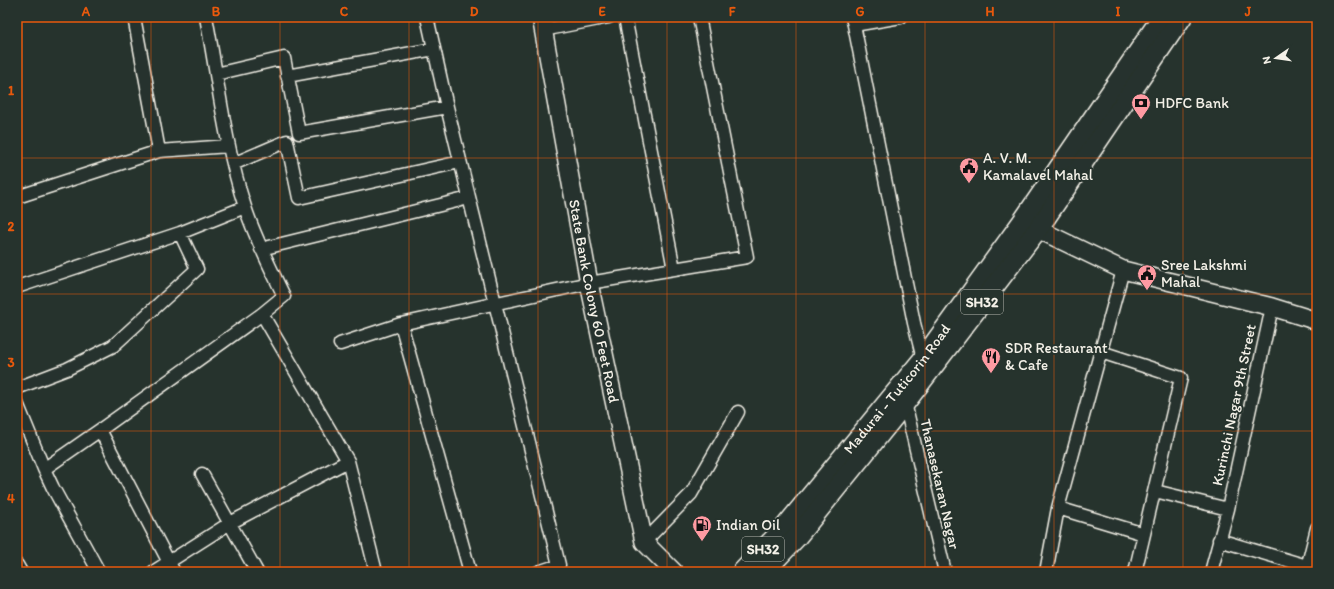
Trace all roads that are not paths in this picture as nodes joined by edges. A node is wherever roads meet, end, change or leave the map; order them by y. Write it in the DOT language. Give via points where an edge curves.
graph roads {
  1 [pos="134,17"];
  2 [pos="206,17"];
  3 [pos="427,17"];
  4 [pos="609,17"];
  5 [pos="625,17"];
  6 [pos="699,17"];
  7 [pos="901,17"];
  8 [pos="1182,17"];
  9 [pos="1160,18"];
  10 [pos="853,21"];
  11 [pos="542,23"];
  12 [pos="434,49"];
  13 [pos="216,74"];
  14 [pos="287,76"];
  15 [pos="447,107"];
  16 [pos="299,133"];
  17 [pos="287,142"];
  18 [pos="229,146"];
  19 [pos="159,151"];
  20 [pos="460,162"];
  21 [pos="234,164"];
  22 [pos="17,197"];
  23 [pos="469,198"];
  24 [pos="245,207"];
  25 [pos="1030,225"];
  26 [pos="180,233"];
  27 [pos="261,249"];
  28 [pos="674,269"];
  29 [pos="1123,270"];
  30 [pos="589,283"];
  31 [pos="17,287"];
  32 [pos="495,304"];
  33 [pos="1272,307"];
  34 [pos="262,314"];
  35 [pos="1317,321"];
  36 [pos="401,324"];
  37 [pos="340,344"];
  38 [pos="1101,352"];
  39 [pos="923,359"];
  40 [pos="17,388"];
  41 [pos="905,402"];
  42 [pos="17,403"];
  43 [pos="738,412"];
  44 [pos="100,430"];
  45 [pos="348,462"];
  46 [pos="44,469"];
  47 [pos="202,474"];
  48 [pos="1155,491"];
  49 [pos="1058,508"];
  50 [pos="1228,509"];
  51 [pos="230,523"];
  52 [pos="1317,528"];
  53 [pos="1144,534"];
  54 [pos="1219,540"];
  55 [pos="644,542"];
  56 [pos="17,565"];
  57 [pos="172,567"];
  58 [pos="1310,569"];
  59 [pos="21,572"];
  60 [pos="99,572"];
  61 [pos="153,572"];
  62 [pos="257,572"];
  63 [pos="376,572"];
  64 [pos="470,572"];
  65 [pos="538,572"];
  66 [pos="674,572"];
  67 [pos="742,572"];
  68 [pos="764,572"];
  69 [pos="945,572"];
  70 [pos="1046,572"];
  71 [pos="1135,572"];
  72 [pos="1211,572"];
  1 -- 19 [label="street"];
  2 -- 13 [label="street"];
  3 -- 12 [label="street"];
  4 -- 11 [label="street"];
  5 -- 28 [label="street"];
  6 -- 28 [label="street" via="747,257"];
  7 -- 10 [label="street"];
  8 -- 25 [label="main road, Madurai - Tuticorin Road / SH32"];
  9 -- 25 [label="main road, Madurai - Tuticorin Road / SH32"];
  10 -- 39 [label="street"];
  11 -- 30 [label="street, State Bank Colony 60 Feet Road"];
  12 -- 14 [label="street"];
  12 -- 15 [label="street"];
  13 -- 14 [label="street" via="284,58"];
  13 -- 18 [label="street"];
  14 -- 16 [label="street"];
  15 -- 16 [label="street"];
  15 -- 20 [label="street"];
  16 -- 17 [label="street"];
  17 -- 20 [label="street" via="299,198"];
  17 -- 21 [label="street"];
  18 -- 19 [label="street"];
  18 -- 21 [label="street"];
  19 -- 22 [label="street"];
  20 -- 23 [label="street"];
  21 -- 24 [label="street"];
  23 -- 27 [label="street"];
  23 -- 32 [label="street"];
  24 -- 26 [label="street"];
  24 -- 27 [label="street"];
  25 -- 29 [label="street"];
  25 -- 39 [label="main road, Madurai - Tuticorin Road / SH32"];
  25 -- 41 [label="main road, Madurai - Tuticorin Road / SH32"];
  26 -- 31 [label="street"];
  26 -- 40 [label="street" via="197,269 113,346 67,369"];
  27 -- 34 [label="street" via="284,296"];
  28 -- 30 [label="street"];
  29 -- 33 [label="street"];
  29 -- 38 [label="street"];
  30 -- 32 [label="street"];
  30 -- 55 [label="street, State Bank Colony 60 Feet Road"];
  32 -- 36 [label="street"];
  32 -- 65 [label="street" via="559,565"];
  33 -- 35 [label="street"];
  33 -- 50 [label="street, Kurinchi Nagar 9th Street"];
  34 -- 44 [label="street"];
  34 -- 45 [label="street"];
  36 -- 37 [label="street"];
  36 -- 64 [label="street"];
  38 -- 48 [label="street" via="1181,378"];
  38 -- 49 [label="street"];
  39 -- 67 [label="main road, Madurai - Tuticorin Road / SH32" via="785,527"];
  41 -- 68 [label="main road, Madurai - Tuticorin Road / SH32" via="796,538"];
  41 -- 69 [label="street, Thanasekaran Nagar"];
  42 -- 46 [label="street"];
  43 -- 55 [label="street" via="691,494"];
  44 -- 46 [label="street"];
  44 -- 57 [label="street"];
  45 -- 51 [label="street"];
  45 -- 63 [label="street"];
  46 -- 60 [label="street"];
  47 -- 51 [label="street"];
  48 -- 50 [label="street"];
  48 -- 53 [label="street"];
  49 -- 53 [label="street"];
  49 -- 70 [label="street"];
  50 -- 54 [label="street, Kurinchi Nagar 9th Street"];
  51 -- 57 [label="street"];
  51 -- 62 [label="street"];
  52 -- 58 [label="street"];
  53 -- 71 [label="street"];
  54 -- 58 [label="street"];
  54 -- 72 [label="street, Kurinchi Nagar 9th Street"];
  55 -- 66 [label="street"];
  56 -- 59 [label="street"];
  57 -- 61 [label="street"];
}
